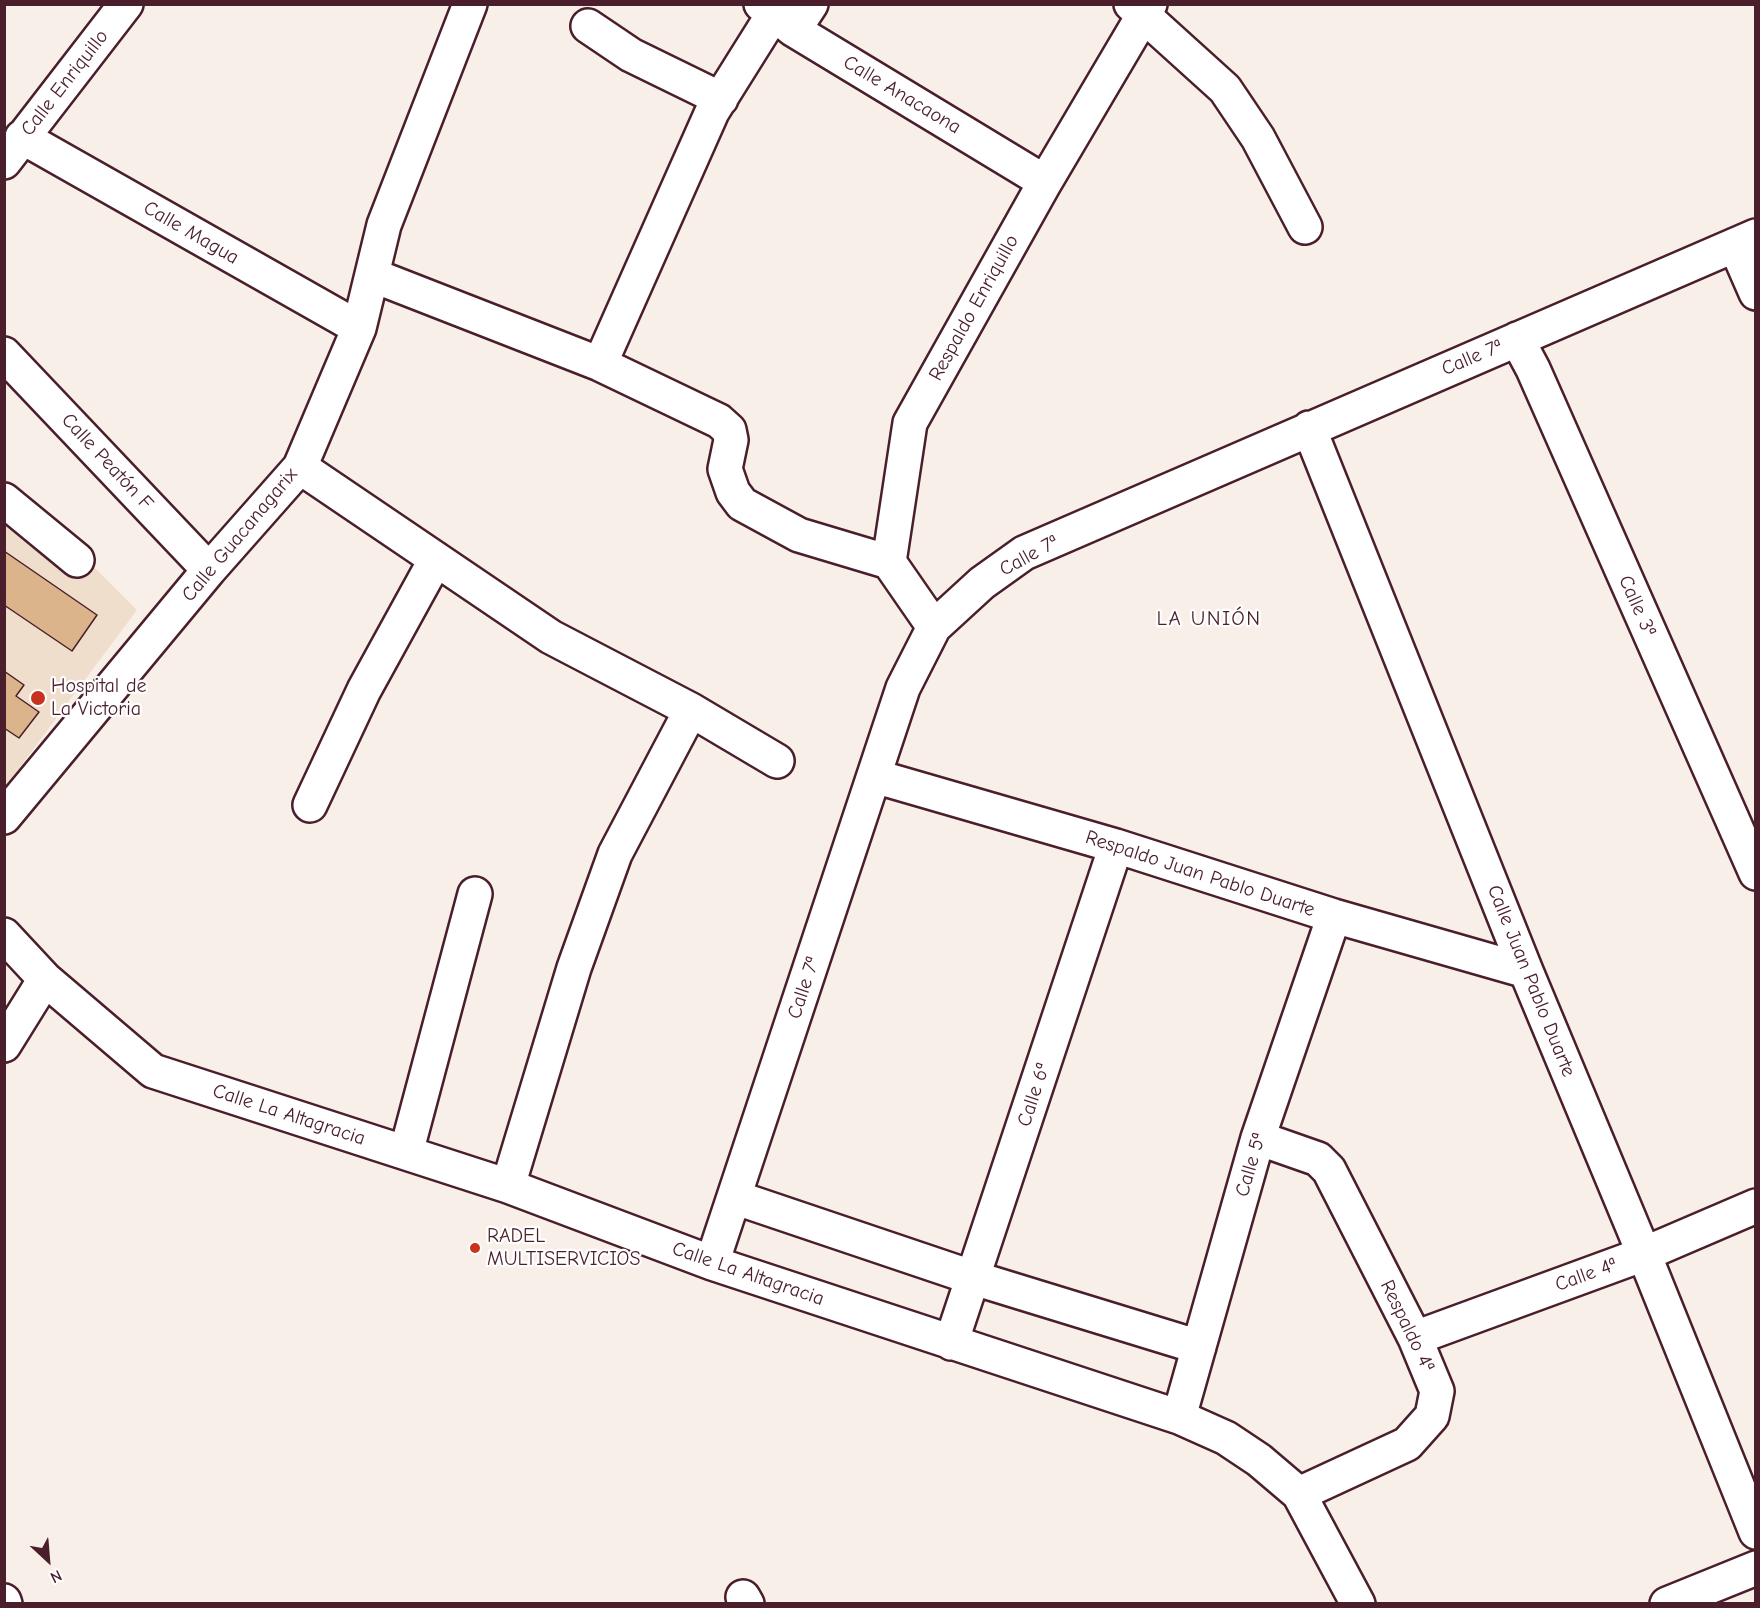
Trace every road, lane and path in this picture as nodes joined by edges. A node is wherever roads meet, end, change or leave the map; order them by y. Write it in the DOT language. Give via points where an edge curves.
graph roads {
  1 [pos="126,4"];
  2 [pos="463,8"];
  3 [pos="1141,8"];
  4 [pos="785,13"];
  5 [pos="588,26"];
  6 [pos="721,99"];
  7 [pos="13,150"];
  8 [pos="1045,182"];
  9 [pos="1305,227"];
  10 [pos="1745,241"];
  11 [pos="372,275"];
  12 [pos="1755,293"];
  13 [pos="359,328"];
  14 [pos="1517,339"];
  15 [pos="4,354"];
  16 [pos="600,364"];
  17 [pos="1309,428"];
  18 [pos="300,467"];
  19 [pos="4,500"];
  20 [pos="436,558"];
  21 [pos="76,560"];
  22 [pos="889,562"];
  23 [pos="209,570"];
  24 [pos="934,627"];
  25 [pos="691,710"];
  26 [pos="777,761"];
  27 [pos="874,776"];
  28 [pos="310,805"];
  29 [pos="4,817"];
  30 [pos="1116,846"];
  31 [pos="1755,873"];
  32 [pos="475,894"];
  33 [pos="1334,916"];
  34 [pos="4,935"];
  35 [pos="1526,971"];
  36 [pos="45,979"];
  37 [pos="4,1045"];
  38 [pos="1258,1138"];
  39 [pos="406,1153"];
  40 [pos="508,1186"];
  41 [pos="734,1197"];
  42 [pos="1755,1206"];
  43 [pos="1644,1254"];
  44 [pos="712,1263"];
  45 [pos="974,1278"];
  46 [pos="1415,1338"];
  47 [pos="951,1343"];
  48 [pos="1200,1347"];
  49 [pos="1179,1417"];
  50 [pos="1299,1494"];
  51 [pos="1755,1532"];
  52 [pos="1755,1568"];
  53 [pos="1358,1604"];
  54 [pos="1667,1604"];
  1 -- 7 [label="street, Calle Enriquillo"];
  2 -- 11 [label="street, Calle Guacanagarix" via="384,225"];
  3 -- 8 [label="street, Respaldo Enriquillo"];
  3 -- 9 [label="street" via="1225,89 1258,138"];
  4 -- 6 [label="street"];
  4 -- 8 [label="street, Calle Anacaona"];
  5 -- 6 [label="street" via="631,55"];
  6 -- 16 [label="street"];
  7 -- 13 [label="street, Calle Magua"];
  8 -- 22 [label="street, Respaldo Enriquillo" via="910,423"];
  10 -- 12 [label="street"];
  10 -- 14 [label="street, Calle 7ª"];
  11 -- 13 [label="street, Calle Guacanagarix"];
  11 -- 16 [label="street"];
  13 -- 18 [label="street, Calle Guacanagarix"];
  14 -- 17 [label="street, Calle 7ª"];
  14 -- 31 [label="street, Calle 3ª"];
  15 -- 23 [label="street, Calle Peatón F"];
  16 -- 22 [label="street" via="719,420 729,430 731,440 725,469 742,504 798,535"];
  17 -- 24 [label="street, Calle 7ª" via="1024,554 982,584"];
  17 -- 35 [label="street, Calle Juan Pablo Duarte"];
  18 -- 20 [label="street"];
  18 -- 23 [label="street, Calle Guacanagarix"];
  19 -- 21 [label="street"];
  20 -- 25 [label="street" via="551,637"];
  20 -- 28 [label="street" via="364,690"];
  22 -- 24 [label="street"];
  23 -- 29 [label="street, Calle Guacanagarix"];
  24 -- 27 [label="street, Calle 7ª" via="903,688"];
  25 -- 26 [label="street"];
  25 -- 40 [label="street" via="615,854 574,968"];
  27 -- 30 [label="street, Respaldo Juan Pablo Duarte"];
  27 -- 41 [label="street, Calle 7ª"];
  30 -- 33 [label="street, Respaldo Juan Pablo Duarte"];
  30 -- 45 [label="street, Calle 6ª"];
  32 -- 39 [label="street"];
  33 -- 35 [label="street, Respaldo Juan Pablo Duarte"];
  33 -- 38 [label="street, Calle 5ª"];
  34 -- 36 [label="street, Calle La Altagracia"];
  35 -- 43 [label="street, Calle Juan Pablo Duarte"];
  36 -- 37 [label="street"];
  36 -- 39 [label="street, Calle La Altagracia" via="153,1071"];
  38 -- 46 [label="street, Respaldo 4ª" via="1324,1163"];
  38 -- 48 [label="street, Calle 5ª"];
  39 -- 40 [label="street, Calle La Altagracia"];
  40 -- 44 [label="street, Calle La Altagracia"];
  41 -- 44 [label="street, Calle 7ª"];
  41 -- 45 [label="street"];
  42 -- 43 [label="street, Calle 4ª"];
  43 -- 46 [label="street, Calle 4ª"];
  43 -- 51 [label="street, Calle Juan Pablo Duarte"];
  44 -- 47 [label="street, Calle La Altagracia"];
  45 -- 47 [label="street, Calle 6ª"];
  45 -- 48 [label="street"];
  46 -- 50 [label="street, Respaldo 4ª" via="1437,1391 1432,1416 1407,1444"];
  47 -- 49 [label="street, Calle La Altagracia"];
  48 -- 49 [label="street, Calle 5ª"];
  49 -- 50 [label="street, Calle La Altagracia" via="1226,1438"];
  50 -- 53 [label="street, Calle La Altagracia"];
  52 -- 54 [label="street"];
}
